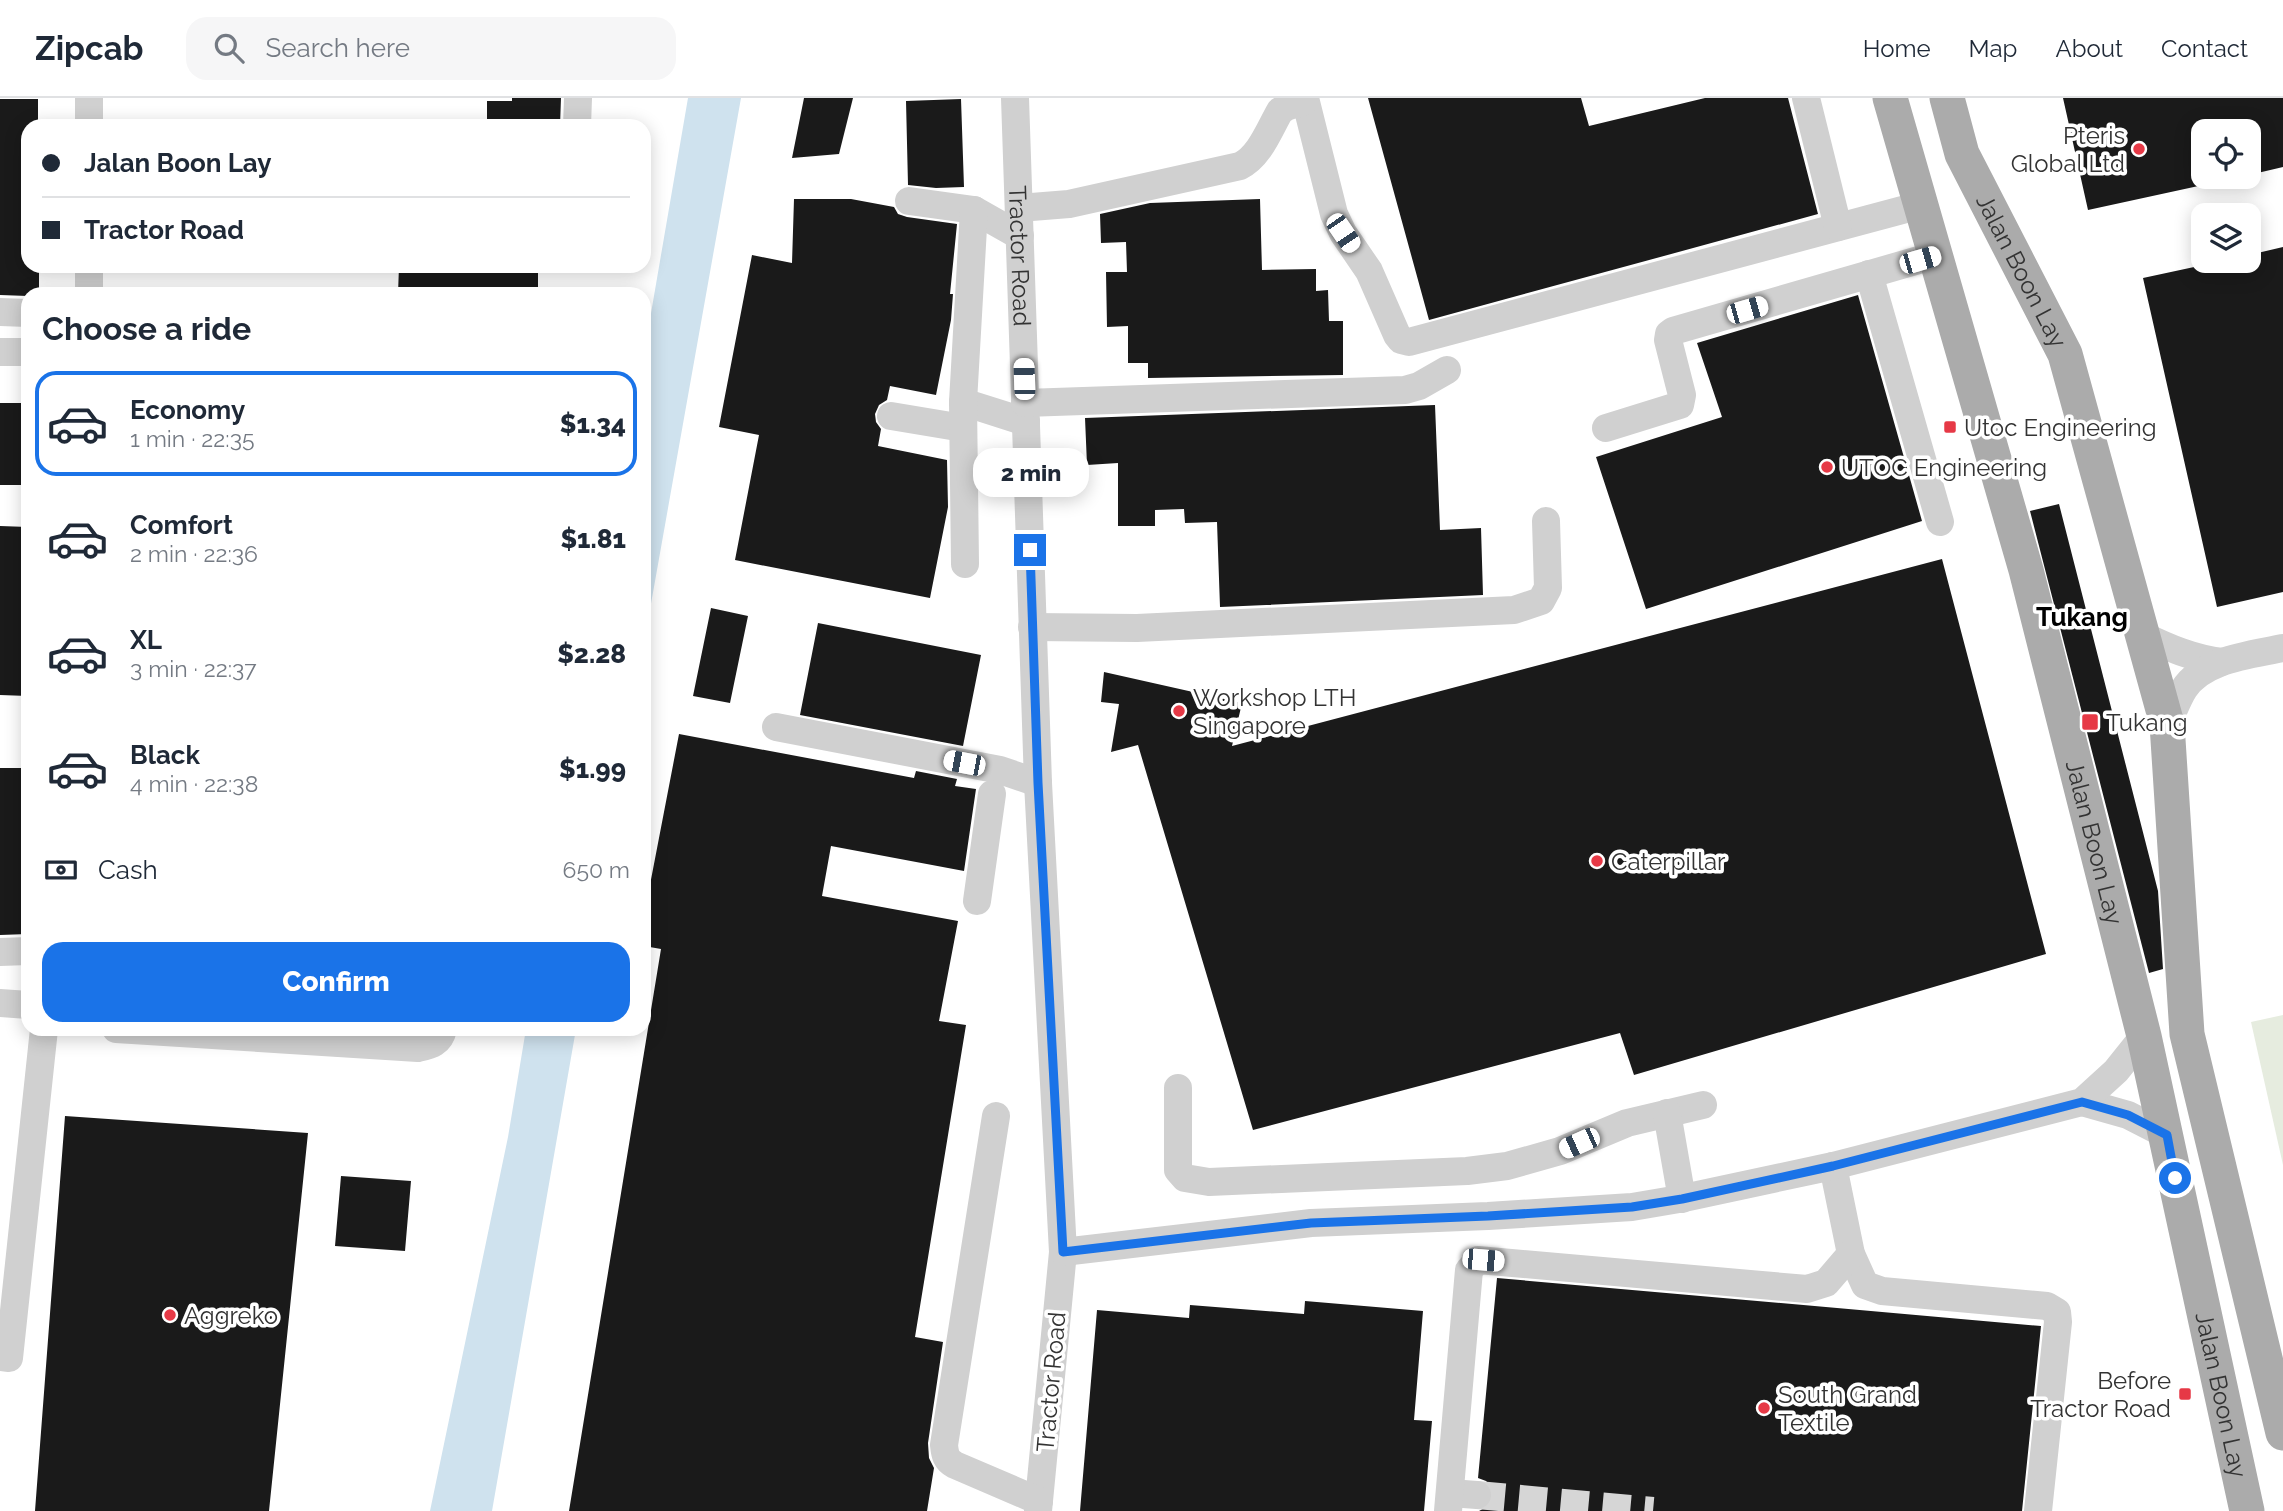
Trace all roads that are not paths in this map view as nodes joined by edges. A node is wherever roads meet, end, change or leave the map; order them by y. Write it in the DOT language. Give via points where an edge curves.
graph roads {
  1 [pos="89,98"];
  2 [pos="578,98"];
  3 [pos="1015,98"];
  4 [pos="1806,98"];
  5 [pos="1890,98"];
  6 [pos="1947,98"];
  7 [pos="1305,100"];
  8 [pos="89,119"];
  9 [pos="578,119"];
  10 [pos="909,201"];
  11 [pos="1921,205"];
  12 [pos="1018,208"];
  13 [pos="974,210"];
  14 [pos="1839,227"];
  15 [pos="1020,236"];
  16 [pos="1936,255"];
  17 [pos="1869,274"];
  18 [pos="0,312"];
  19 [pos="21,313"];
  20 [pos="0,352"];
  21 [pos="21,352"];
  22 [pos="1447,370"];
  23 [pos="1025,412"];
  24 [pos="963,415"];
  25 [pos="891,416"];
  26 [pos="1606,428"];
  27 [pos="1546,522"];
  28 [pos="1940,522"];
  29 [pos="965,564"];
  30 [pos="1032,626"];
  31 [pos="2142,635"];
  32 [pos="2283,648"];
  33 [pos="2222,662"];
  34 [pos="2167,724"];
  35 [pos="776,727"];
  36 [pos="1038,783"];
  37 [pos="992,794"];
  38 [pos="977,901"];
  39 [pos="0,951"];
  40 [pos="21,951"];
  41 [pos="0,1003"];
  42 [pos="21,1004"];
  43 [pos="43,1036"];
  44 [pos="227,1036"];
  45 [pos="441,1036"];
  46 [pos="2144,1036"];
  47 [pos="1178,1088"];
  48 [pos="2082,1102"];
  49 [pos="1703,1105"];
  50 [pos="1667,1113"];
  51 [pos="996,1115"];
  52 [pos="2167,1135"];
  53 [pos="1833,1166"];
  54 [pos="1682,1199"];
  55 [pos="1063,1252"];
  56 [pos="1851,1254"];
  57 [pos="0,1357"];
  58 [pos="2283,1433"];
  59 [pos="1458,1500"];
  60 [pos="1039,1506"];
  61 [pos="2038,1511"];
  62 [pos="2247,1511"];
  1 -- 8 [label="street"];
  2 -- 9 [label="street"];
  3 -- 12 [label="street, Tractor Road"];
  4 -- 14 [label="street"];
  5 -- 11 [label="main road, Jalan Boon Lay"];
  6 -- 31 [label="main road, Jalan Boon Lay" via="1962,154 2065,354"];
  7 -- 12 [label="street" via="1280,111 1250,161 1240,166 1069,204"];
  7 -- 14 [label="street" via="1334,214 1369,271 1401,340 1409,342"];
  10 -- 13 [label="street"];
  11 -- 14 [label="street"];
  11 -- 16 [label="main road, Jalan Boon Lay"];
  12 -- 15 [label="street, Tractor Road"];
  13 -- 15 [label="street"];
  13 -- 24 [label="street"];
  15 -- 23 [label="street, Tractor Road"];
  16 -- 17 [label="street"];
  16 -- 46 [label="main road, Jalan Boon Lay" via="2026,570"];
  17 -- 26 [label="street" via="1673,331 1668,336 1682,396 1680,405"];
  17 -- 28 [label="street"];
  18 -- 19 [label="street"];
  20 -- 21 [label="street"];
  22 -- 23 [label="street" via="1405,390"];
  23 -- 24 [label="street"];
  23 -- 30 [label="street, Tractor Road"];
  24 -- 25 [label="street"];
  24 -- 29 [label="street"];
  27 -- 30 [label="street" via="1548,588 1541,601 1514,610 1137,628"];
  30 -- 36 [label="street, Tractor Road"];
  31 -- 33 [label="street" via="2198,659"];
  31 -- 34 [label="main road, Jalan Boon Lay"];
  32 -- 33 [label="street"];
  33 -- 34 [label="street" via="2184,689"];
  34 -- 58 [label="main road, Jalan Boon Lay" via="2187,1034"];
  35 -- 36 [label="street" via="1000,770"];
  36 -- 55 [label="street, Tractor Road"];
  37 -- 38 [label="street"];
  39 -- 40 [label="street"];
  41 -- 42 [label="street"];
  43 -- 57 [label="street" via="9,1358"];
  44 -- 45 [label="street" via="418,1048"];
  46 -- 48 [label="street" via="2116,1071"];
  46 -- 52 [label="main road, Jalan Boon Lay"];
  47 -- 50 [label="street" via="1178,1170 1185,1178 1209,1182 1507,1166"];
  48 -- 52 [label="street" via="2128,1115"];
  48 -- 53 [label="street"];
  49 -- 50 [label="street"];
  50 -- 54 [label="street"];
  51 -- 60 [label="street" via="944,1445 948,1461"];
  52 -- 62 [label="main road, Jalan Boon Lay"];
  53 -- 54 [label="street"];
  53 -- 56 [label="street"];
  54 -- 55 [label="street" via="1527,1214 1311,1223"];
  55 -- 60 [label="street, Tractor Road"];
  56 -- 59 [label="street" via="1826,1283 1807,1289 1478,1260 1469,1270"];
  56 -- 61 [label="street" via="1860,1279 1874,1289 2047,1306 2057,1312"];
}
